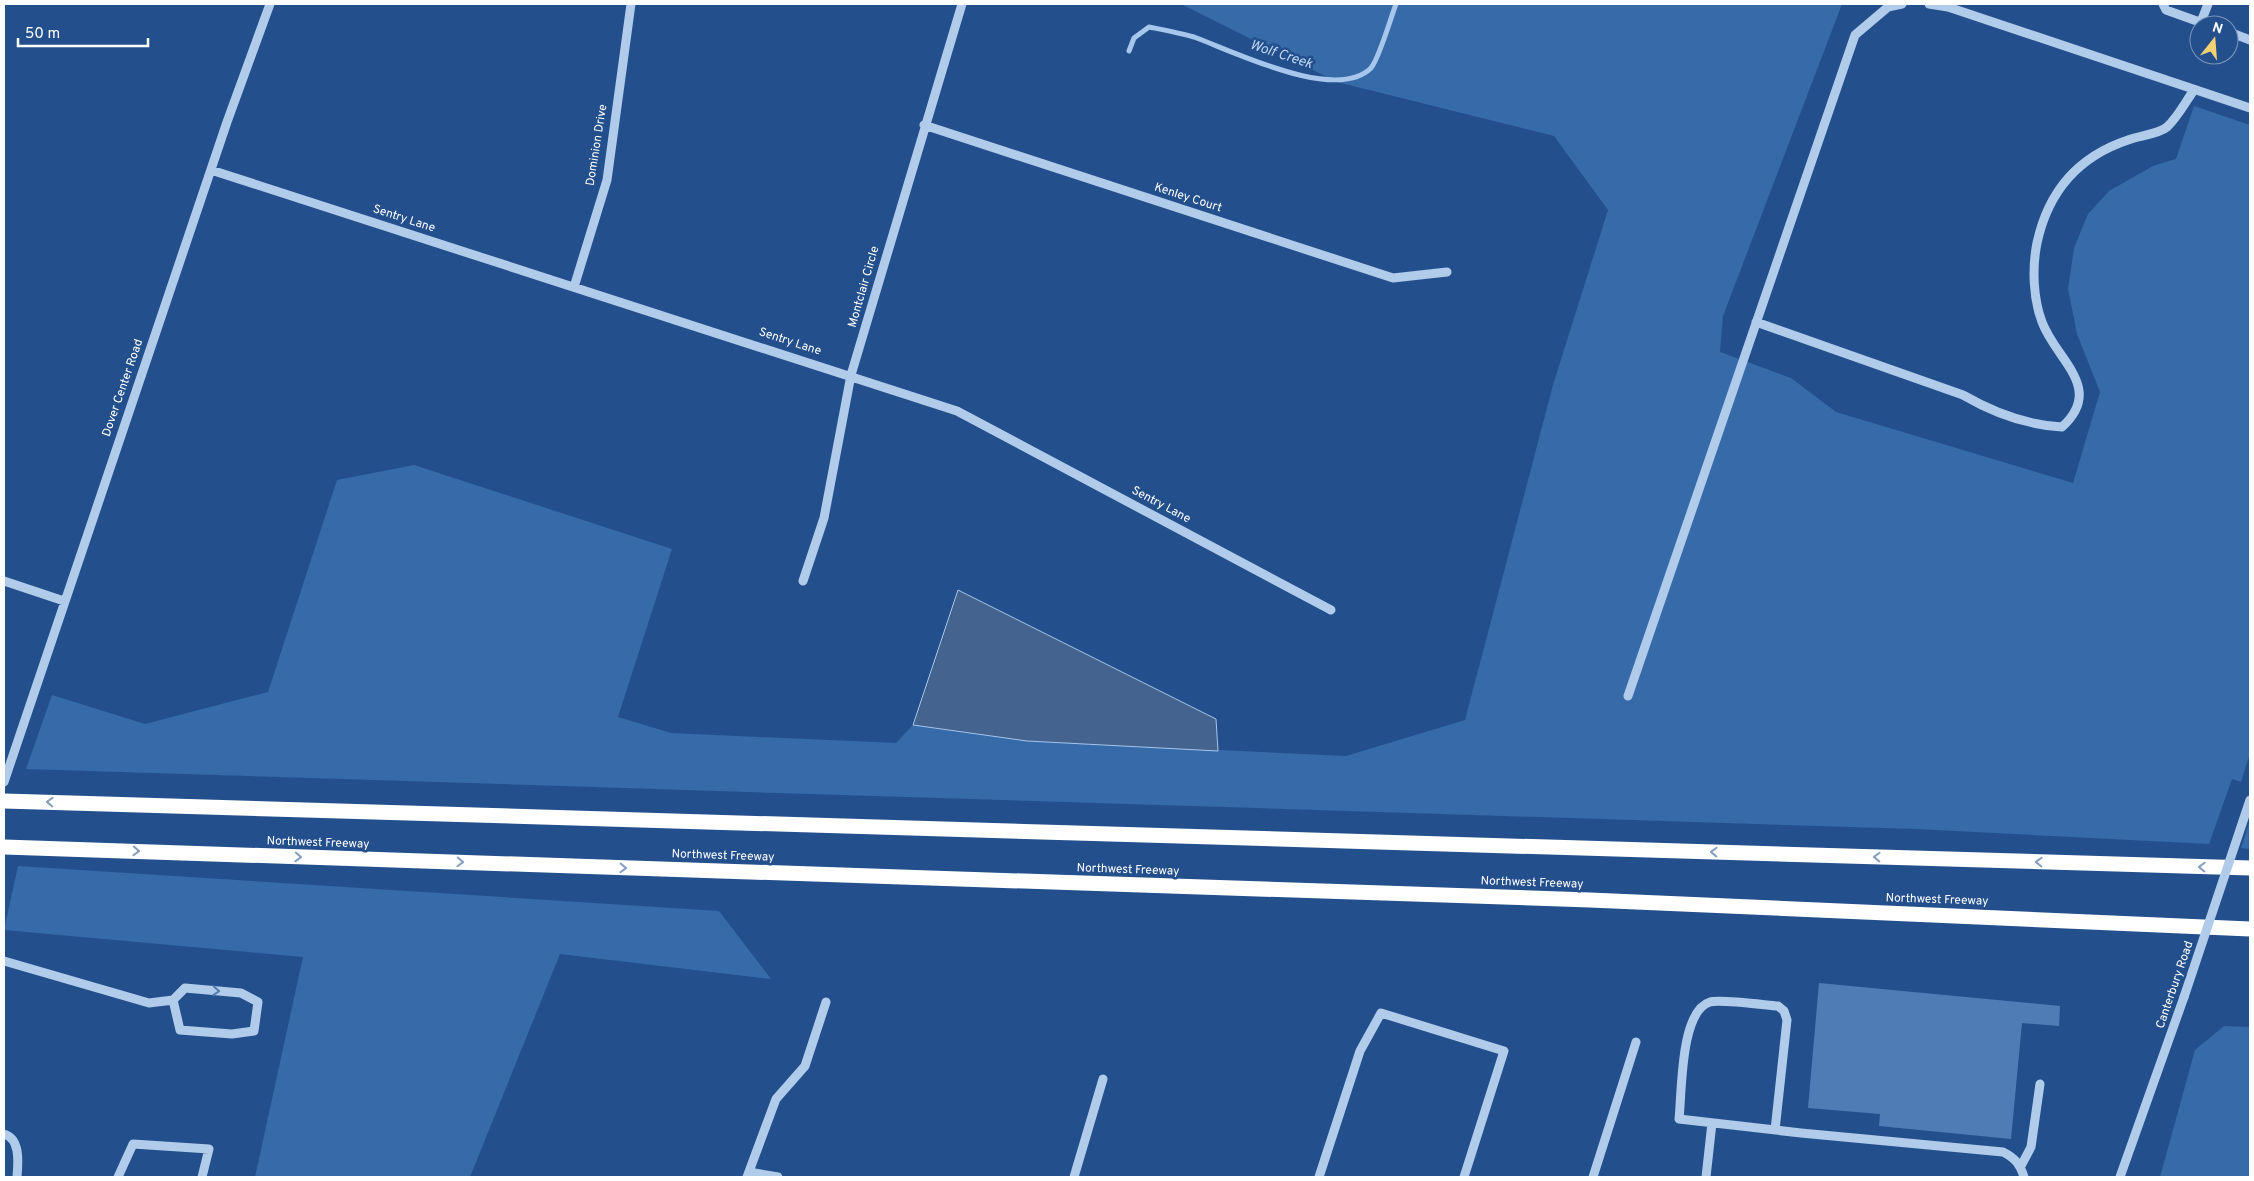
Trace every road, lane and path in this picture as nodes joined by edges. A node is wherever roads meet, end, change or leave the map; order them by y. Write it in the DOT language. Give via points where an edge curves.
graph roads {
  1 [pos="270,4"];
  2 [pos="631,4"];
  3 [pos="962,4"];
  4 [pos="1902,4"];
  5 [pos="1929,4"];
  6 [pos="2163,4"];
  7 [pos="2189,18"];
  8 [pos="2250,28"];
  9 [pos="2248,39"];
  10 [pos="2194,90"];
  11 [pos="2250,108"];
  12 [pos="924,126"];
  13 [pos="211,170"];
  14 [pos="1447,272"];
  15 [pos="574,287"];
  16 [pos="1756,322"];
  17 [pos="851,375"];
  18 [pos="803,580"];
  19 [pos="4,581"];
  20 [pos="64,601"];
  21 [pos="1331,610"];
  22 [pos="1628,696"];
  23 [pos="4,782"];
  24 [pos="2250,800"];
  25 [pos="4,801"];
  26 [pos="4,847"];
  27 [pos="2250,868"];
  28 [pos="2250,928"];
  29 [pos="4,961"];
  30 [pos="173,1000"];
  31 [pos="826,1002"];
  32 [pos="1636,1042"];
  33 [pos="1103,1079"];
  34 [pos="2040,1084"];
  35 [pos="1712,1123"];
  36 [pos="1775,1130"];
  37 [pos="4,1134"];
  38 [pos="2020,1166"];
  39 [pos="748,1174"];
  40 [pos="18,1177"];
  41 [pos="118,1177"];
  42 [pos="202,1177"];
  43 [pos="778,1177"];
  44 [pos="1074,1177"];
  45 [pos="1319,1177"];
  46 [pos="1464,1177"];
  47 [pos="1593,1177"];
  48 [pos="1706,1177"];
  49 [pos="2024,1177"];
  50 [pos="2120,1177"];
  1 -- 13 [label="street, Dover Center Road"];
  2 -- 15 [label="street, Dominion Drive" via="606,180"];
  3 -- 12 [label="street, Montclair Circle"];
  4 -- 16 [label="street" via="1888,7 1855,35"];
  5 -- 10 [label="street" via="1948,7"];
  6 -- 7 [label="street" via="2166,10"];
  8 -- 9 [label="street"];
  10 -- 11 [label="street"];
  10 -- 16 [label="street" via="2166,128 2125,140 2093,157 2062,182 2047,208 2037,244 2033,284 2042,323 2076,377 2081,396 2073,417 2062,427 2040,426 1993,412 1963,395"];
  12 -- 14 [label="street, Kenley Court" via="1393,278"];
  12 -- 17 [label="street, Montclair Circle"];
  13 -- 15 [label="street, Sentry Lane"];
  13 -- 20 [label="street, Dover Center Road"];
  15 -- 17 [label="street, Sentry Lane"];
  16 -- 22 [label="street"];
  17 -- 18 [label="street, Montclair Circle" via="824,518"];
  17 -- 21 [label="street, Sentry Lane" via="957,411"];
  19 -- 20 [label="street"];
  20 -- 23 [label="street, Dover Center Road"];
  24 -- 50 [label="street, Canterbury Road, bridge"];
  27 -- 25 [label="highway, one-way"];
  26 -- 28 [label="highway, Northwest Freeway, one-way" via="1580,900"];
  29 -- 30 [label="street" via="149,1003"];
  30 -- 30 [label="street, one-way" via="185,988 240,993 258,1002 254,1031 232,1034 180,1030"];
  31 -- 39 [label="street" via="805,1066 776,1099"];
  32 -- 47 [label="street"];
  33 -- 44 [label="street"];
  34 -- 38 [label="street" via="2031,1147"];
  35 -- 36 [label="street"];
  35 -- 36 [label="street" via="1679,1119 1686,1042 1700,1007 1710,1002 1778,1006 1787,1020"];
  35 -- 48 [label="street"];
  36 -- 38 [label="street" via="2003,1152"];
  37 -- 40 [label="street" via="14,1142 18,1151"];
  38 -- 49 [label="street"];
  39 -- 43 [label="street"];
  41 -- 42 [label="street" via="133,1144 209,1149"];
  45 -- 46 [label="street" via="1360,1051 1381,1013 1504,1051"];
}
